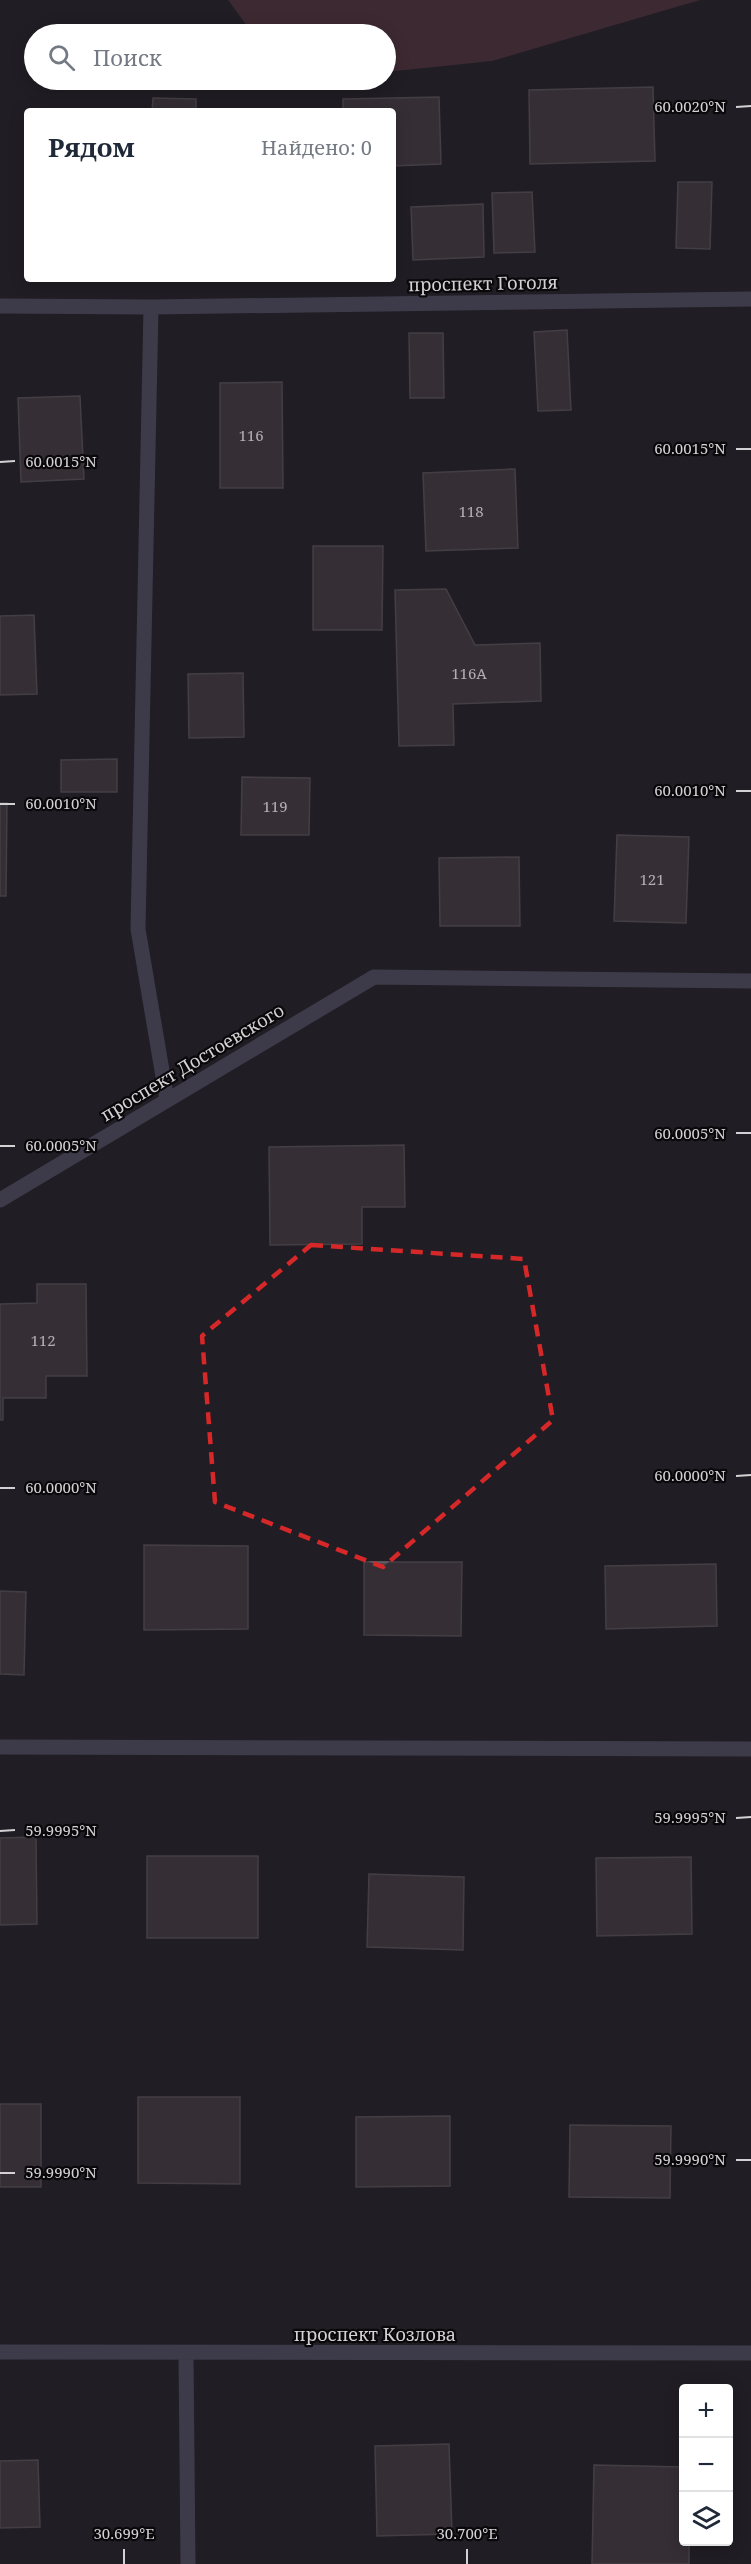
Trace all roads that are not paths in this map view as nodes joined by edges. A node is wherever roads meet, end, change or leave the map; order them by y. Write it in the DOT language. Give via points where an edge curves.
graph roads {
  1 [pos="751,299"];
  2 [pos="0,306"];
  3 [pos="152,307"];
  4 [pos="751,981"];
  5 [pos="167,1100"];
  6 [pos="0,1200"];
  7 [pos="0,1747"];
  8 [pos="751,1749"];
  9 [pos="0,2352"];
  10 [pos="751,2353"];
  11 [pos="186,2354"];
  12 [pos="188,2564"];
  1 -- 3 [label="street, проспект Гоголя"];
  2 -- 3 [label="street, проспект Гоголя"];
  3 -- 5 [label="street" via="138,929"];
  4 -- 5 [label="street, проспект Достоевского" via="374,977"];
  5 -- 6 [label="street, проспект Достоевского"];
  7 -- 8 [label="street"];
  9 -- 11 [label="street, проспект Козлова"];
  10 -- 11 [label="street, проспект Козлова"];
  11 -- 12 [label="street"];
}
